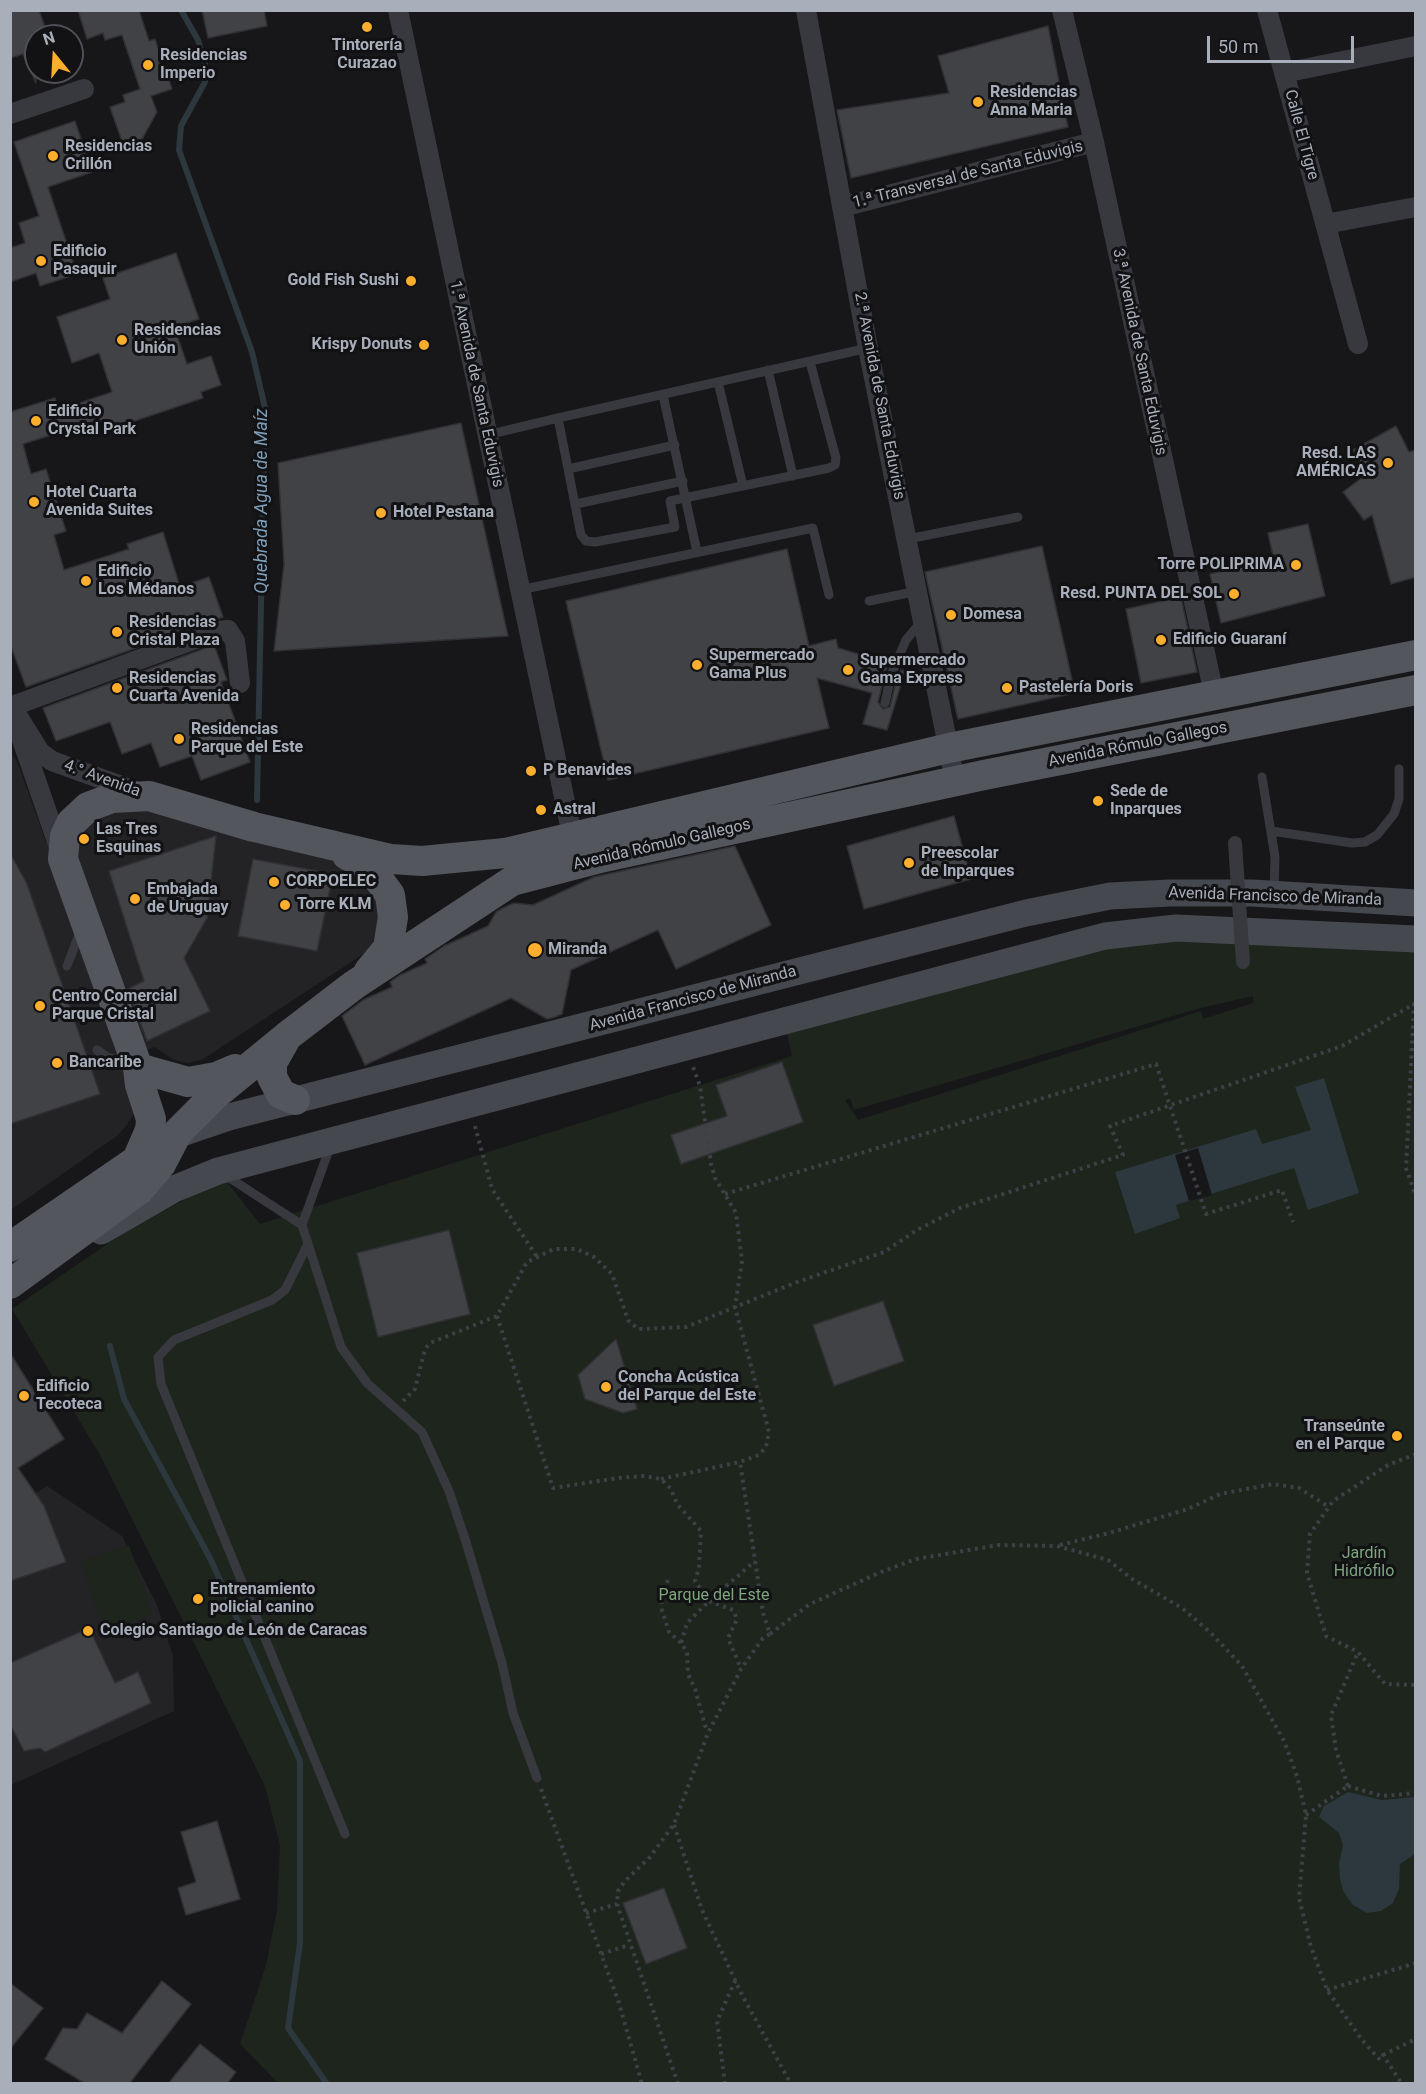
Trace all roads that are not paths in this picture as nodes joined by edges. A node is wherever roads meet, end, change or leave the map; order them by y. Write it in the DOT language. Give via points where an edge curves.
graph roads {
  1 [pos="399,10"];
  2 [pos="806,10"];
  3 [pos="1062,10"];
  4 [pos="1267,10"];
  5 [pos="1416,46"];
  6 [pos="1284,73"];
  7 [pos="84,89"];
  8 [pos="10,114"];
  9 [pos="1094,142"];
  10 [pos="842,207"];
  11 [pos="1416,207"];
  12 [pos="1324,224"];
  13 [pos="1358,344"];
  14 [pos="868,348"];
  15 [pos="810,363"];
  16 [pos="768,370"];
  17 [pos="718,382"];
  18 [pos="663,395"];
  19 [pos="558,418"];
  20 [pos="486,436"];
  21 [pos="675,445"];
  22 [pos="568,469"];
  23 [pos="794,476"];
  24 [pos="683,481"];
  25 [pos="743,486"];
  26 [pos="687,498"];
  27 [pos="576,504"];
  28 [pos="1018,517"];
  29 [pos="908,539"];
  30 [pos="697,552"];
  31 [pos="520,590"];
  32 [pos="918,591"];
  33 [pos="829,595"];
  34 [pos="869,602"];
  35 [pos="924,619"];
  36 [pos="1416,655"];
  37 [pos="240,683"];
  38 [pos="1416,690"];
  39 [pos="1214,694"];
  40 [pos="885,703"];
  41 [pos="11,706"];
  42 [pos="949,748"];
  43 [pos="1399,769"];
  44 [pos="1262,777"];
  45 [pos="955,781"];
  46 [pos="149,796"];
  47 [pos="1271,831"];
  48 [pos="312,842"];
  49 [pos="1235,843"];
  50 [pos="575,850"];
  51 [pos="63,859"];
  52 [pos="1274,894"];
  53 [pos="1416,903"];
  54 [pos="84,920"];
  55 [pos="1416,939"];
  56 [pos="1243,962"];
  57 [pos="68,966"];
  58 [pos="354,985"];
  59 [pos="286,1038"];
  60 [pos="97,1050"];
  61 [pos="138,1068"];
  62 [pos="295,1100"];
  63 [pos="177,1133"];
  64 [pos="333,1139"];
  65 [pos="137,1160"];
  66 [pos="218,1171"];
  67 [pos="302,1225"];
  68 [pos="308,1244"];
  69 [pos="10,1247"];
  70 [pos="38,1265"];
  71 [pos="10,1284"];
  72 [pos="537,1778"];
  73 [pos="345,1834"];
  1 -- 20 [label="street, 1.ª Avenida de Santa Eduvigis"];
  2 -- 10 [label="street, 2.ª Avenida de Santa Eduvigis"];
  3 -- 9 [label="street, 3.ª Avenida de Santa Eduvigis"];
  4 -- 6 [label="street, Calle El Tigre"];
  5 -- 6 [label="street"];
  6 -- 12 [label="street, Calle El Tigre"];
  7 -- 8 [label="street"];
  9 -- 10 [label="street, 1.ª Transversal de Santa Eduvigis"];
  9 -- 39 [label="street, 3.ª Avenida de Santa Eduvigis"];
  10 -- 14 [label="street, 2.ª Avenida de Santa Eduvigis"];
  11 -- 12 [label="street"];
  12 -- 13 [label="street, Calle El Tigre"];
  14 -- 15 [label="lane"];
  14 -- 29 [label="street, 2.ª Avenida de Santa Eduvigis"];
  15 -- 16 [label="lane"];
  15 -- 23 [label="lane" via="836,458 835,465 829,468"];
  16 -- 17 [label="lane"];
  16 -- 23 [label="lane"];
  17 -- 18 [label="lane"];
  17 -- 25 [label="lane"];
  18 -- 19 [label="lane"];
  18 -- 21 [label="lane"];
  19 -- 20 [label="lane"];
  19 -- 22 [label="lane"];
  20 -- 31 [label="street, 1.ª Avenida de Santa Eduvigis"];
  21 -- 22 [label="lane"];
  21 -- 24 [label="lane"];
  22 -- 27 [label="lane"];
  23 -- 25 [label="lane"];
  24 -- 26 [label="lane"];
  24 -- 27 [label="lane"];
  25 -- 26 [label="lane"];
  26 -- 27 [label="lane" via="670,501 675,527 595,543 581,535"];
  26 -- 30 [label="lane"];
  28 -- 29 [label="lane"];
  29 -- 32 [label="street, 2.ª Avenida de Santa Eduvigis"];
  30 -- 31 [label="lane"];
  30 -- 33 [label="lane" via="813,528"];
  31 -- 50 [label="street, 1.ª Avenida de Santa Eduvigis"];
  32 -- 34 [label="lane"];
  32 -- 35 [label="street, 2.ª Avenida de Santa Eduvigis"];
  35 -- 40 [label="lane" via="906,640 891,675"];
  35 -- 42 [label="street, 2.ª Avenida de Santa Eduvigis"];
  36 -- 39 [label="main road, Avenida Rómulo Gallegos"];
  37 -- 41 [label="street" via="235,641 228,630 217,631"];
  38 -- 45 [label="main road, Avenida Rómulo Gallegos"];
  39 -- 42 [label="main road, Avenida Rómulo Gallegos"];
  41 -- 46 [label="street, 4.° Avenida" via="40,752 52,761"];
  41 -- 51 [label="street"];
  42 -- 45 [label="street, 2.ª Avenida de Santa Eduvigis"];
  42 -- 50 [label="main road, Avenida Rómulo Gallegos"];
  43 -- 47 [label="lane" via="1399,799 1394,814 1377,835 1365,842"];
  44 -- 47 [label="lane"];
  45 -- 50 [label="main road, Avenida Rómulo Gallegos"];
  46 -- 48 [label="main road, Avenida Rómulo Gallegos"];
  46 -- 51 [label="main road, Avenida Rómulo Gallegos" via="112,798 87,807 71,823 65,836"];
  47 -- 52 [label="lane"];
  48 -- 50 [label="main road, Avenida Rómulo Gallegos" via="391,859 422,861"];
  48 -- 58 [label="main road" via="369,866 390,895 393,917 388,948"];
  49 -- 56 [label="street, bridge"];
  50 -- 58 [label="main road, Avenida Rómulo Gallegos" via="512,881"];
  51 -- 54 [label="main road"];
  52 -- 53 [label="main road, Avenida Francisco de Miranda"];
  52 -- 62 [label="main road, Avenida Francisco de Miranda" via="1170,892 1110,896 1026,913"];
  54 -- 57 [label="lane"];
  54 -- 61 [label="main road"];
  55 -- 64 [label="main road, Avenida Francisco de Miranda" via="1176,928 1105,936"];
  58 -- 59 [label="main road, Avenida Rómulo Gallegos"];
  59 -- 61 [label="main road" via="241,1066 207,1080 176,1080"];
  59 -- 62 [label="main road" via="273,1063 272,1077 281,1094"];
  59 -- 63 [label="main road, Avenida Rómulo Gallegos" via="215,1095"];
  60 -- 61 [label="lane" via="106,1058"];
  61 -- 65 [label="main road" via="151,1119 148,1139"];
  62 -- 63 [label="main road, Avenida Francisco de Miranda"];
  63 -- 65 [label="main road, Avenida Francisco de Miranda"];
  63 -- 70 [label="main road, Avenida Rómulo Gallegos" via="161,1164 139,1190"];
  64 -- 66 [label="main road, Avenida Francisco de Miranda"];
  64 -- 67 [label="lane"];
  65 -- 69 [label="main road, Avenida Francisco de Miranda"];
  66 -- 67 [label="lane"];
  66 -- 70 [label="main road, Avenida Francisco de Miranda" via="174,1190"];
  67 -- 68 [label="lane"];
  68 -- 72 [label="lane" via="341,1347 367,1383 422,1431 449,1491 483,1598 513,1713"];
  68 -- 73 [label="lane" via="285,1290 272,1300 174,1340 158,1357 161,1384"];
  70 -- 71 [label="main road, Avenida Francisco de Miranda"];
}
